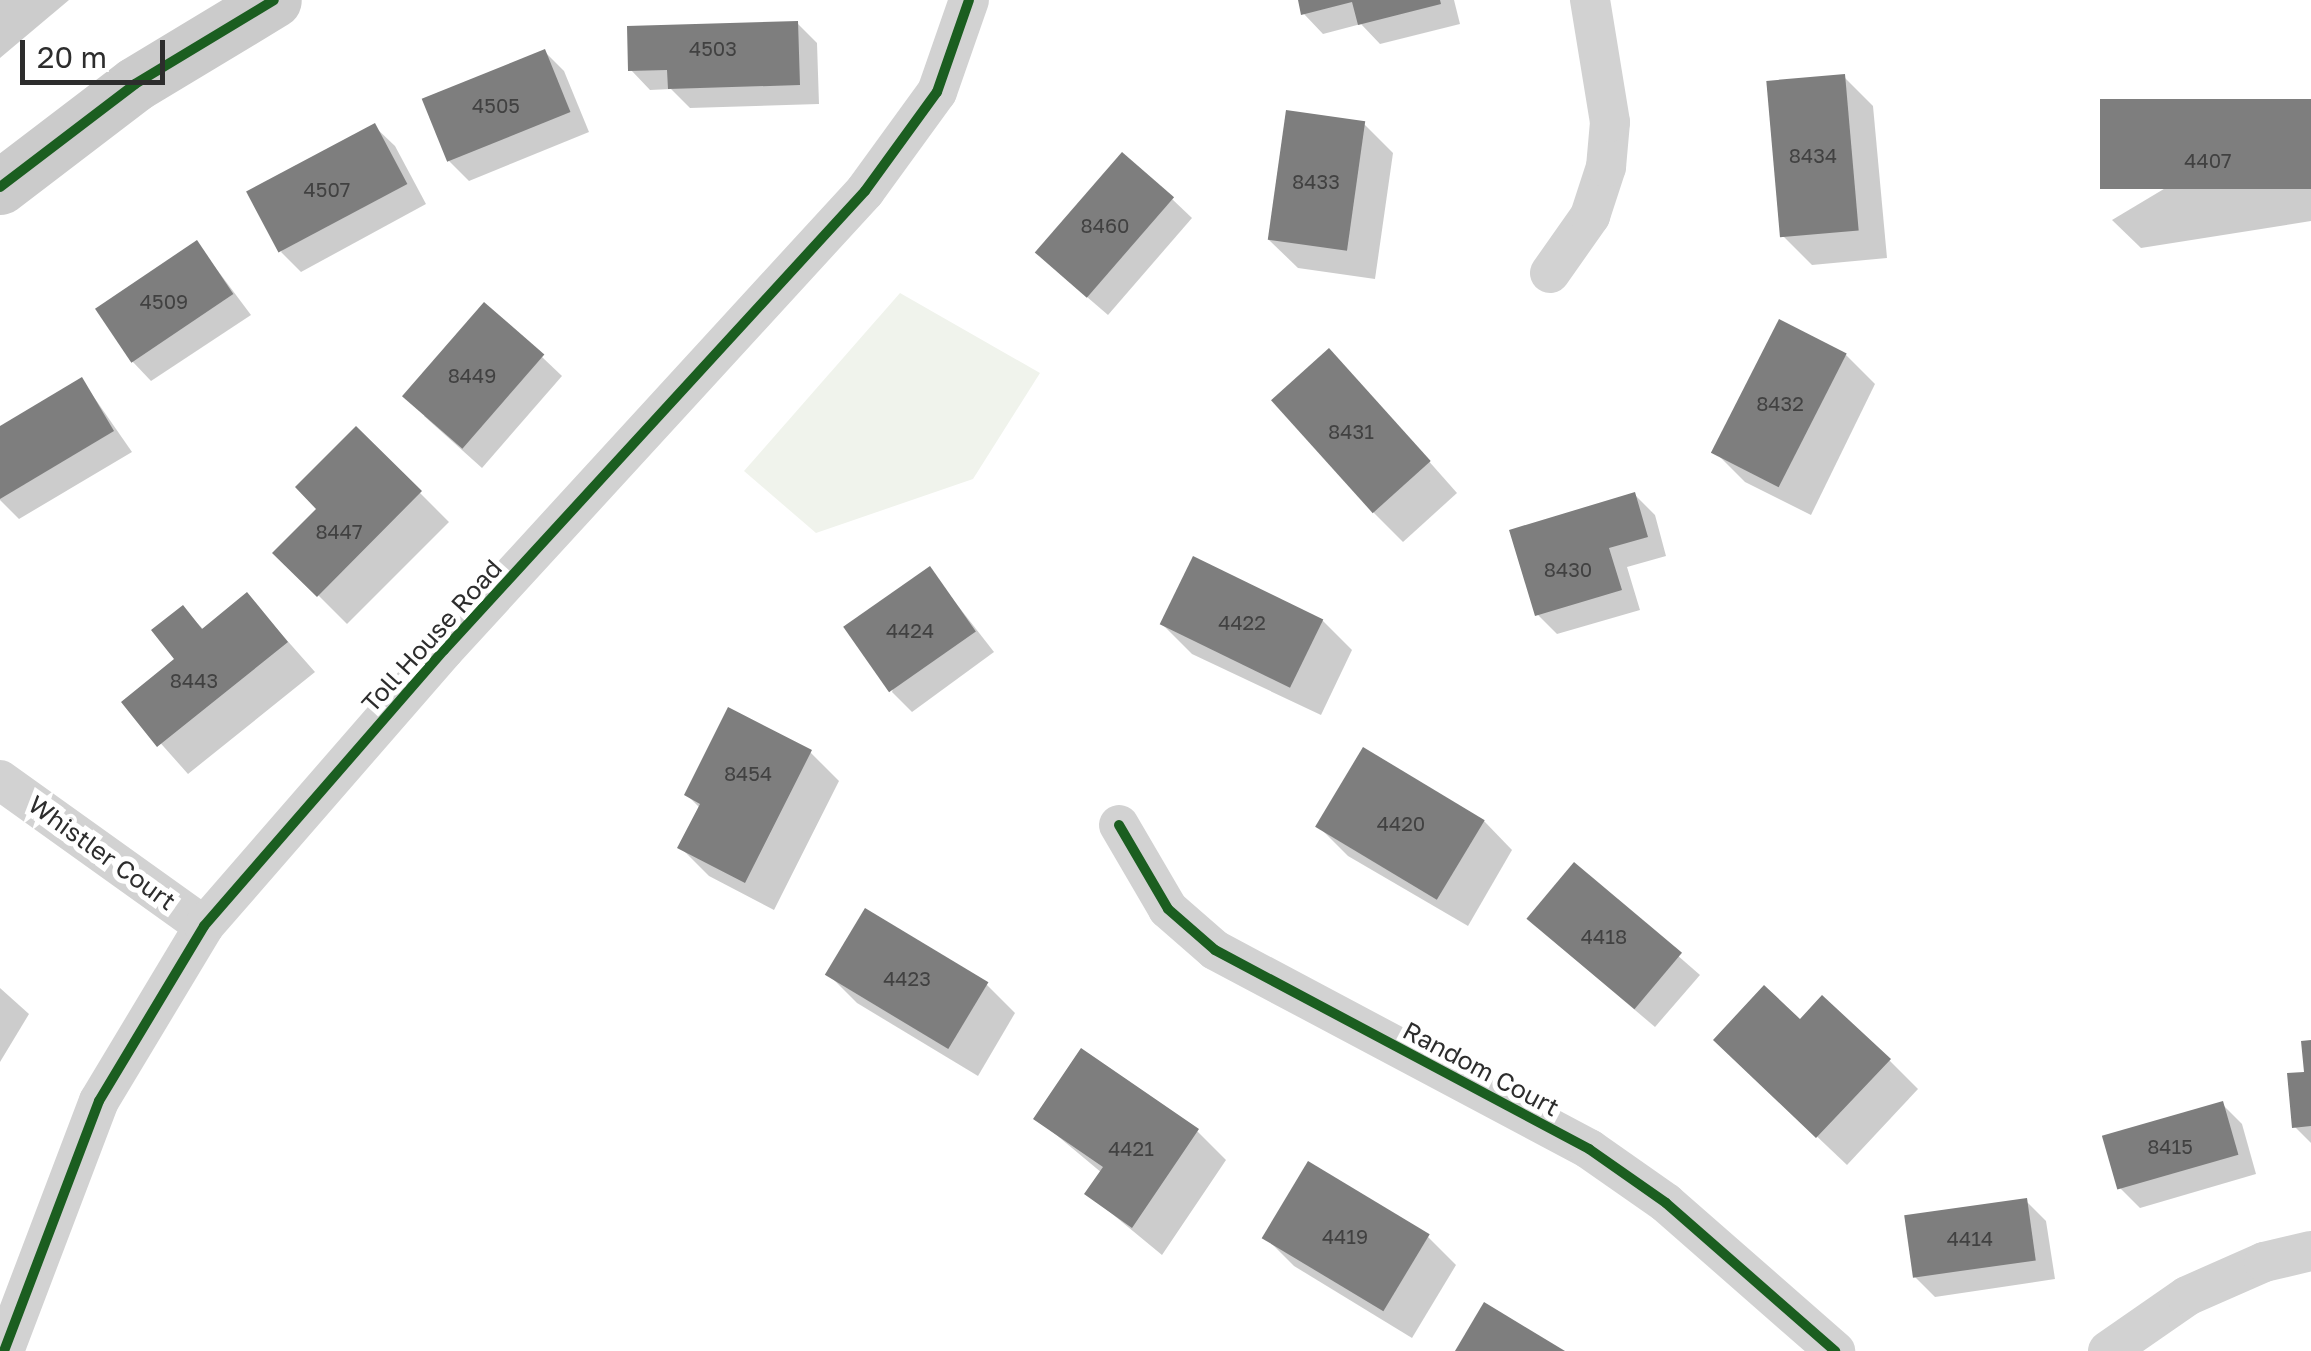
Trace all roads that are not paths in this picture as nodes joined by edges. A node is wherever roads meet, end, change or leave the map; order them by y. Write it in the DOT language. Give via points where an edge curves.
graph roads {
  1 [pos="274,0"];
  2 [pos="969,0"];
  3 [pos="1590,0"];
  4 [pos="0,187"];
  5 [pos="1550,273"];
  6 [pos="0,780"];
  7 [pos="1119,824"];
  8 [pos="204,926"];
  9 [pos="2311,1251"];
  10 [pos="4,1351"];
  11 [pos="1834,1351"];
  12 [pos="2108,1351"];
  1 -- 4 [label="main road" via="135,84"];
  2 -- 8 [label="street, Toll House Road" via="937,92 865,191 457,635"];
  3 -- 5 [label="street" via="1610,122 1606,168 1590,216"];
  6 -- 8 [label="street, Whistler Court"];
  7 -- 11 [label="street, Random Court" via="1136,864 1168,909 1215,950 1589,1149 1666,1203"];
  8 -- 10 [label="street, Toll House Road" via="100,1101"];
  9 -- 12 [label="street" via="2264,1262 2187,1296"];
}
